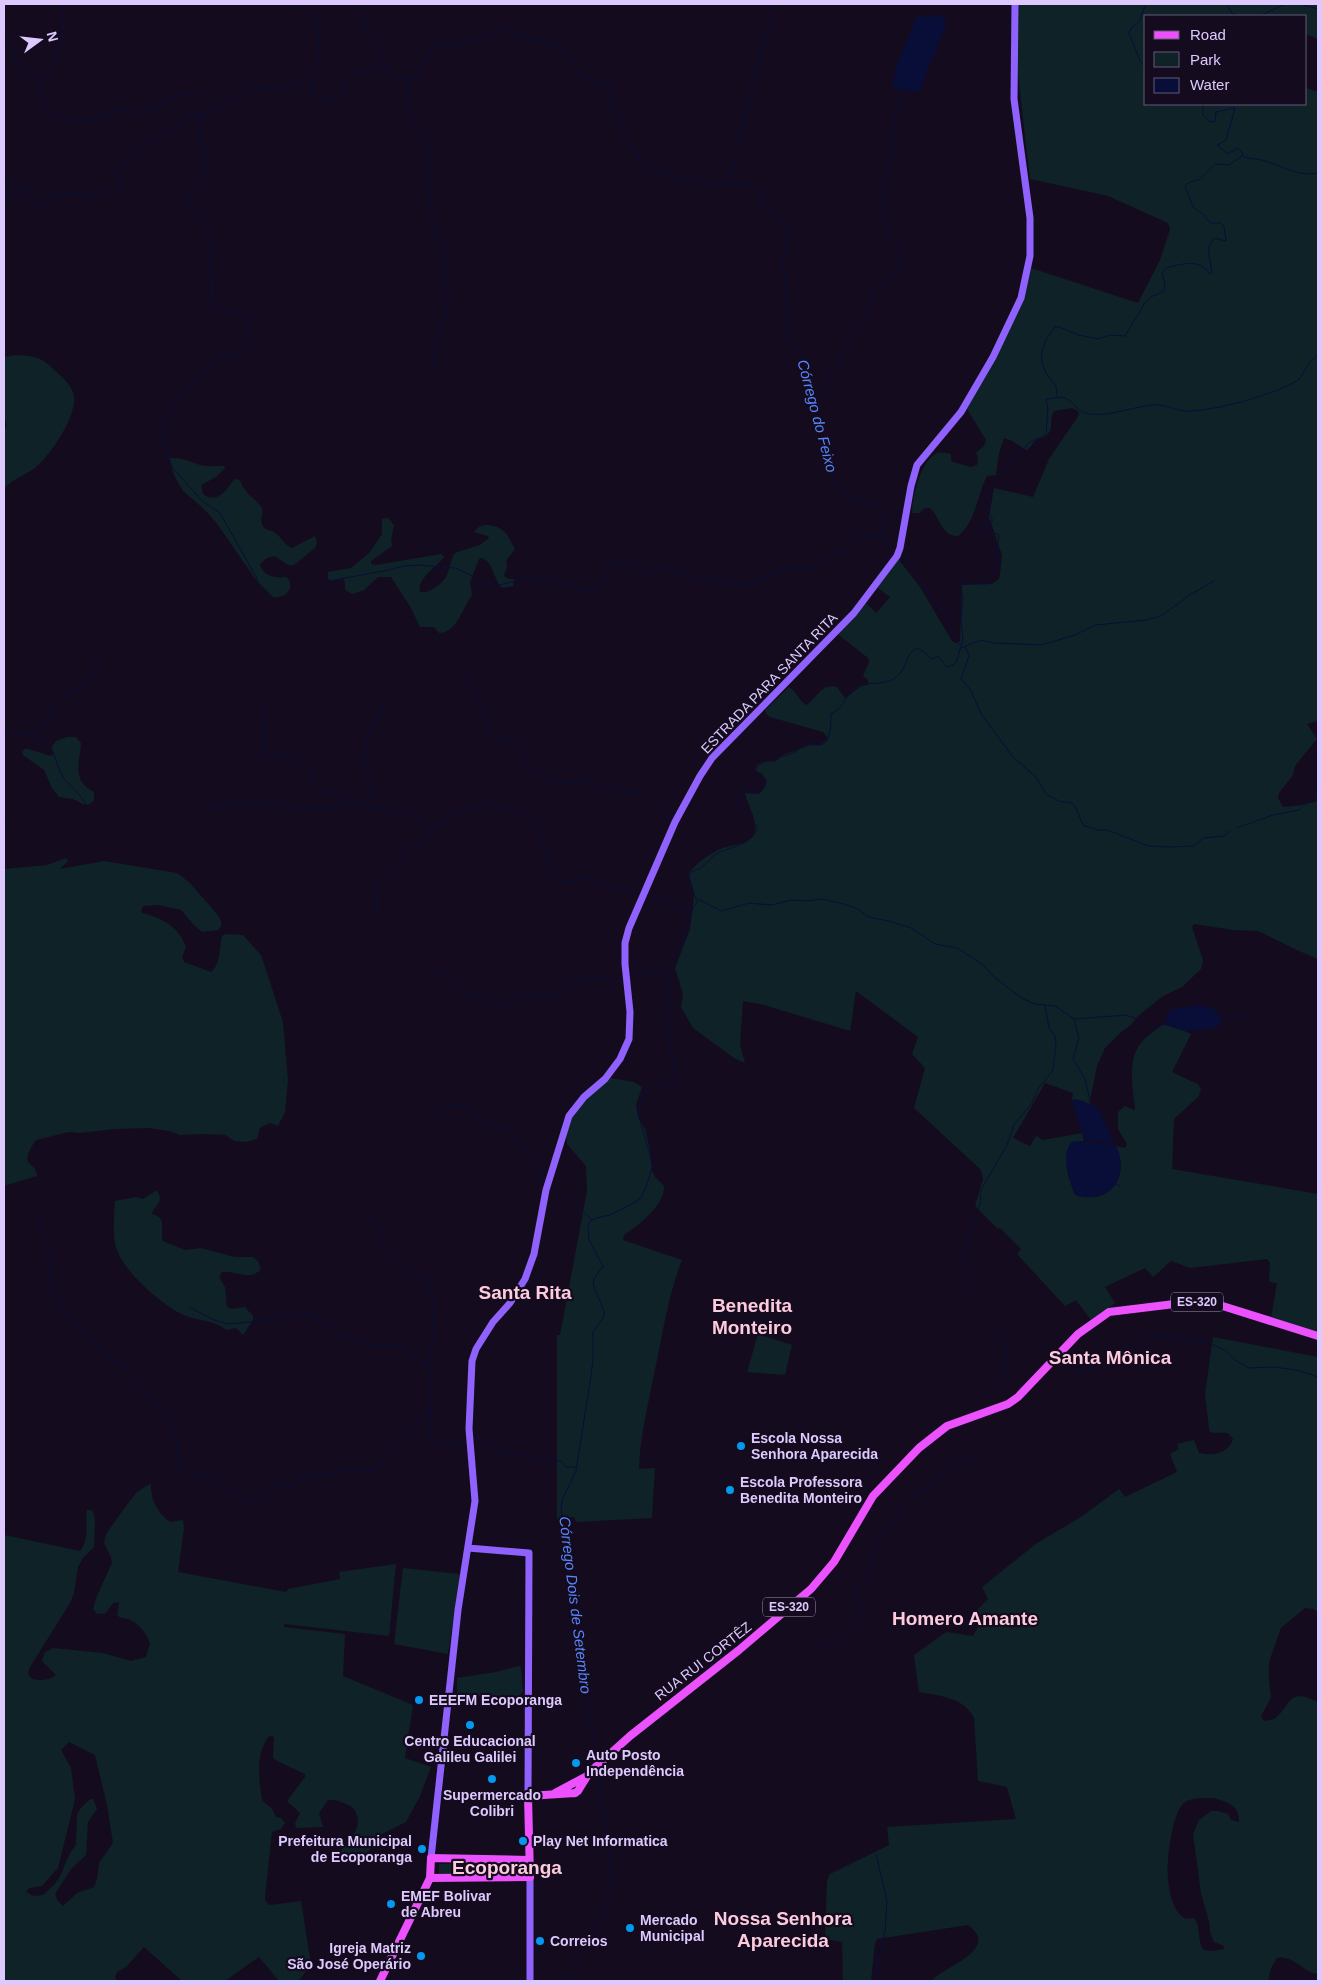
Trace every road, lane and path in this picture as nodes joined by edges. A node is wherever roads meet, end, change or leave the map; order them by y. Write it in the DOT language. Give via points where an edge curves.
graph roads {
  1 [pos="1015,4"];
  2 [pos="1318,1336"];
  3 [pos="468,1548"];
  4 [pos="528,1796"];
  5 [pos="431,1858"];
  6 [pos="529,1860"];
  7 [pos="530,1876"];
  8 [pos="430,1878"];
  9 [pos="380,1981"];
  10 [pos="530,1981"];
  1 -- 3 [label="main road, ESTRADA PARA SANTA RITA" via="1014,99 1030,218 1030,256 1021,298 993,357 961,412 917,465 897,556 854,612 712,758 675,822 634,913 627,935 625,964 630,1012 628,1039 620,1059 569,1116 546,1190 534,1254 525,1279 493,1322 472,1361 469,1429 475,1501"];
  2 -- 4 [label="main road, RUA RUI CORTÊZ / ES-320" via="1199,1301 1109,1312 1078,1334 1018,1397 1008,1404 947,1426 919,1448 873,1496 834,1562 811,1590 739,1650 655,1714 574,1787"];
  3 -- 4 [label="main road" via="529,1553"];
  3 -- 5 [label="main road, ESTRADA PARA SANTA RITA" via="458,1610"];
  4 -- 6 [label="main road"];
  5 -- 6 [label="main road"];
  5 -- 8 [label="main road"];
  6 -- 7 [label="main road"];
  7 -- 8 [label="main road"];
  7 -- 10 [label="main road"];
  8 -- 9 [label="main road"];
}
